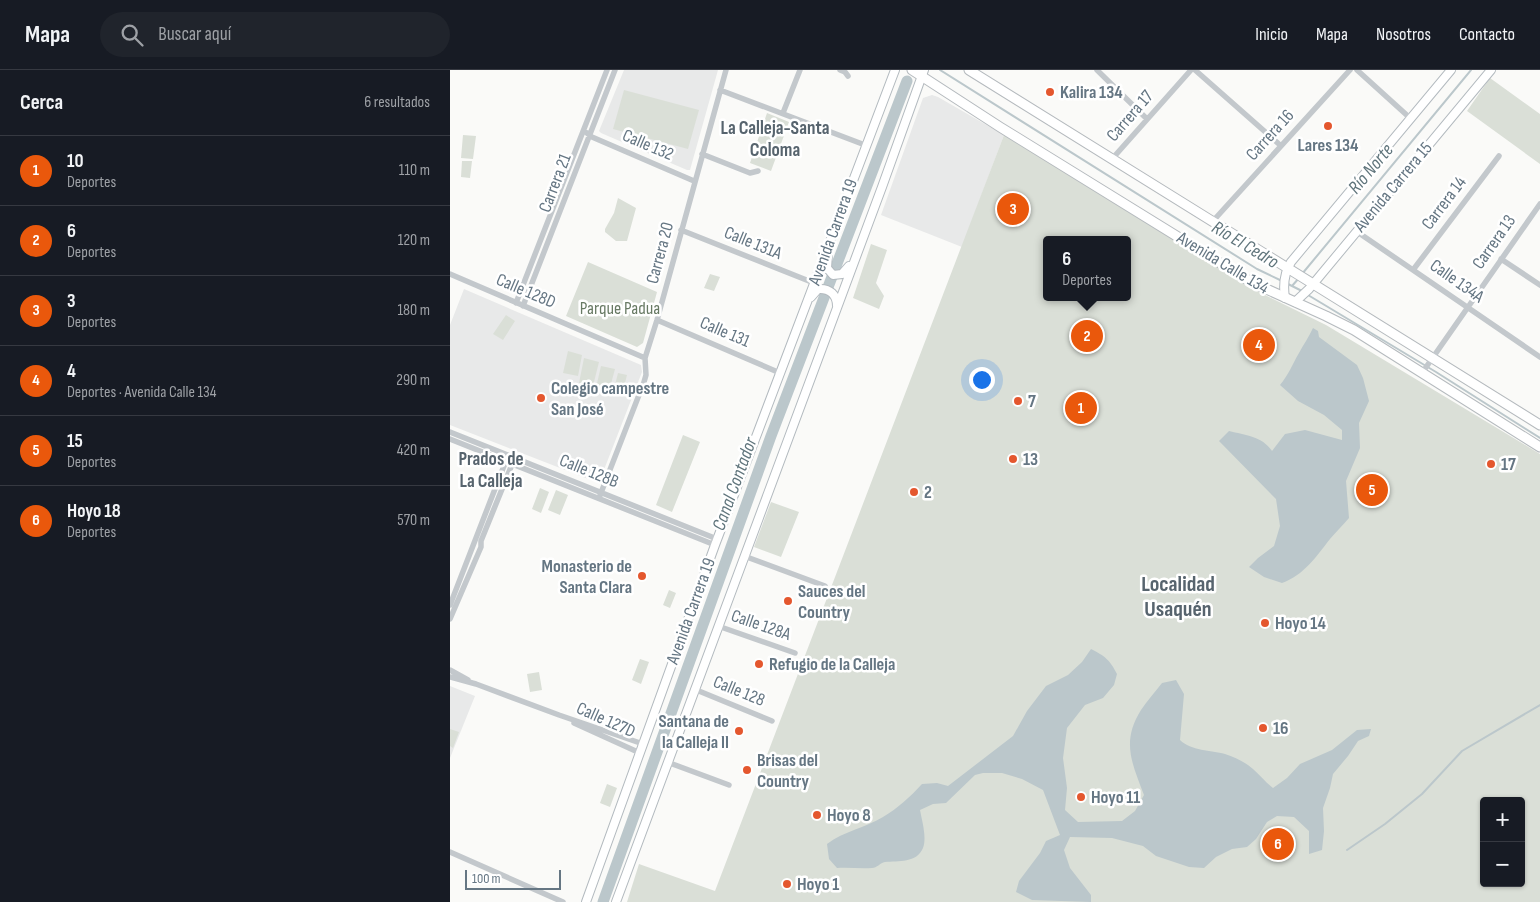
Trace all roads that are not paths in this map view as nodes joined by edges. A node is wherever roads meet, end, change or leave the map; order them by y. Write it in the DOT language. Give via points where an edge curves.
graph roads {
  1 [pos="607,70"];
  2 [pos="616,70"];
  3 [pos="726,70"];
  4 [pos="800,70"];
  5 [pos="840,70"];
  6 [pos="895,70"];
  7 [pos="912,70"];
  8 [pos="969,70"];
  9 [pos="1098,70"];
  10 [pos="1193,70"];
  11 [pos="1350,70"];
  12 [pos="1357,70"];
  13 [pos="1451,70"];
  14 [pos="1491,70"];
  15 [pos="923,73"];
  16 [pos="848,76"];
  17 [pos="720,90"];
  18 [pos="783,113"];
  19 [pos="1410,118"];
  20 [pos="1147,119"];
  21 [pos="584,129"];
  22 [pos="589,136"];
  23 [pos="865,145"];
  24 [pos="1280,145"];
  25 [pos="702,154"];
  26 [pos="1499,156"];
  27 [pos="1112,159"];
  28 [pos="758,171"];
  29 [pos="694,181"];
  30 [pos="1540,204"];
  31 [pos="1537,213"];
  32 [pos="1213,221"];
  33 [pos="681,230"];
  34 [pos="1356,231"];
  35 [pos="829,244"];
  36 [pos="858,252"];
  37 [pos="1501,259"];
  38 [pos="1413,270"];
  39 [pos="1289,272"];
  40 [pos="450,274"];
  41 [pos="1309,285"];
  42 [pos="1540,285"];
  43 [pos="816,286"];
  44 [pos="1285,298"];
  45 [pos="1297,301"];
  46 [pos="516,303"];
  47 [pos="523,306"];
  48 [pos="837,306"];
  49 [pos="1468,307"];
  50 [pos="657,320"];
  51 [pos="1540,357"];
  52 [pos="645,358"];
  53 [pos="1427,365"];
  54 [pos="780,373"];
  55 [pos="1540,425"];
  56 [pos="450,432"];
  57 [pos="450,439"];
  58 [pos="1540,447"];
  59 [pos="507,458"];
  60 [pos="513,461"];
  61 [pos="600,495"];
  62 [pos="716,542"];
  63 [pos="744,556"];
  64 [pos="825,586"];
  65 [pos="450,605"];
  66 [pos="450,619"];
  67 [pos="718,626"];
  68 [pos="795,653"];
  69 [pos="450,670"];
  70 [pos="450,677"];
  71 [pos="476,684"];
  72 [pos="694,689"];
  73 [pos="559,716"];
  74 [pos="772,721"];
  75 [pos="643,744"];
  76 [pos="640,753"];
  77 [pos="667,762"];
  78 [pos="729,785"];
  79 [pos="450,852"];
  80 [pos="563,902"];
  81 [pos="586,902"];
  82 [pos="616,902"];
  1 -- 21 [label="street, Carrera 21"];
  2 -- 22 [label="street, Carrera 21"];
  3 -- 17 [label="street, Carrera 20"];
  4 -- 18 [label="street"];
  5 -- 16 [label="street"];
  6 -- 23 [label="main road, Avenida Carrera 19"];
  7 -- 15 [label="main road, Avenida Calle 134"];
  8 -- 27 [label="main road, Avenida Calle 134"];
  9 -- 20 [label="street"];
  10 -- 20 [label="street, Carrera 17"];
  10 -- 24 [label="street"];
  11 -- 24 [label="street, Carrera 16"];
  12 -- 19 [label="street"];
  13 -- 19 [label="main road, Avenida Carrera 15"];
  14 -- 34 [label="main road, Avenida Carrera 15"];
  15 -- 36 [label="main road, Avenida Carrera 19"];
  15 -- 44 [label="main road, Avenida Calle 134" via="1000,127 1251,282"];
  17 -- 18 [label="street"];
  17 -- 25 [label="street, Carrera 20"];
  18 -- 23 [label="street"];
  19 -- 39 [label="main road, Avenida Carrera 15" via="1291,262"];
  20 -- 27 [label="street, Carrera 17"];
  21 -- 22 [label="street"];
  21 -- 46 [label="street, Carrera 21"];
  22 -- 29 [label="street, Calle 132"];
  22 -- 47 [label="street, Carrera 21"];
  23 -- 35 [label="main road, Avenida Carrera 19"];
  24 -- 32 [label="street, Carrera 16"];
  25 -- 28 [label="street" via="750,172"];
  25 -- 29 [label="street, Carrera 20"];
  26 -- 38 [label="street, Carrera 14"];
  27 -- 32 [label="main road, Avenida Calle 134"];
  29 -- 33 [label="street, Carrera 20"];
  30 -- 31 [label="street, Carrera 13"];
  31 -- 37 [label="street, Carrera 13"];
  32 -- 39 [label="main road, Avenida Calle 134"];
  33 -- 43 [label="street, Calle 131A"];
  33 -- 50 [label="street, Carrera 20"];
  34 -- 38 [label="street, Calle 134A"];
  34 -- 41 [label="main road, Avenida Carrera 15"];
  35 -- 36 [label="main road" via="827,268 833,275 845,273"];
  35 -- 43 [label="main road, Avenida Carrera 19"];
  36 -- 48 [label="main road, Avenida Carrera 19"];
  37 -- 42 [label="street"];
  37 -- 49 [label="street, Carrera 13"];
  38 -- 49 [label="street, Calle 134A"];
  39 -- 41 [label="main road, Avenida Calle 134"];
  39 -- 44 [label="main road, Avenida Carrera 15" via="1284,287"];
  40 -- 46 [label="street, Calle 128D"];
  41 -- 45 [label="main road, Avenida Carrera 15"];
  41 -- 53 [label="main road, Avenida Calle 134"];
  43 -- 48 [label="main road" via="830,291"];
  43 -- 54 [label="main road, Avenida Carrera 19"];
  44 -- 45 [label="main road, Avenida Calle 134"];
  45 -- 53 [label="main road, Avenida Calle 134"];
  46 -- 47 [label="street, Calle 128D"];
  47 -- 52 [label="street, Calle 128D"];
  48 -- 63 [label="main road, Avenida Carrera 19"];
  49 -- 51 [label="street, Calle 134A"];
  49 -- 53 [label="street, Carrera 13"];
  50 -- 52 [label="street, Carrera 20"];
  50 -- 54 [label="street, Calle 131"];
  52 -- 61 [label="street, Carrera 20" via="644,382"];
  53 -- 55 [label="main road, Avenida Calle 134"];
  53 -- 58 [label="main road, Avenida Calle 134"];
  54 -- 62 [label="main road, Avenida Carrera 19"];
  56 -- 59 [label="street, Calle 128B"];
  57 -- 59 [label="street, Calle 128B"];
  59 -- 60 [label="street, Calle 128B"];
  59 -- 65 [label="street"];
  60 -- 61 [label="street, Calle 128B"];
  60 -- 66 [label="street"];
  61 -- 62 [label="street, Calle 128B"];
  62 -- 75 [label="main road, Avenida Carrera 19"];
  63 -- 64 [label="street"];
  63 -- 67 [label="main road, Avenida Carrera 19"];
  67 -- 68 [label="street, Calle 128A"];
  67 -- 72 [label="main road, Avenida Carrera 19"];
  69 -- 71 [label="street, Calle 127D"];
  70 -- 71 [label="street, Calle 127D"];
  71 -- 73 [label="street, Calle 127D"];
  72 -- 74 [label="street, Calle 128"];
  72 -- 77 [label="main road, Avenida Carrera 19"];
  73 -- 75 [label="street, Calle 127D"];
  73 -- 76 [label="street, Calle 127D"];
  75 -- 76 [label="main road, Avenida Carrera 19"];
  76 -- 81 [label="main road, Avenida Carrera 19"];
  77 -- 78 [label="street"];
  77 -- 82 [label="main road, Avenida Carrera 19"];
  79 -- 80 [label="street"];
}
